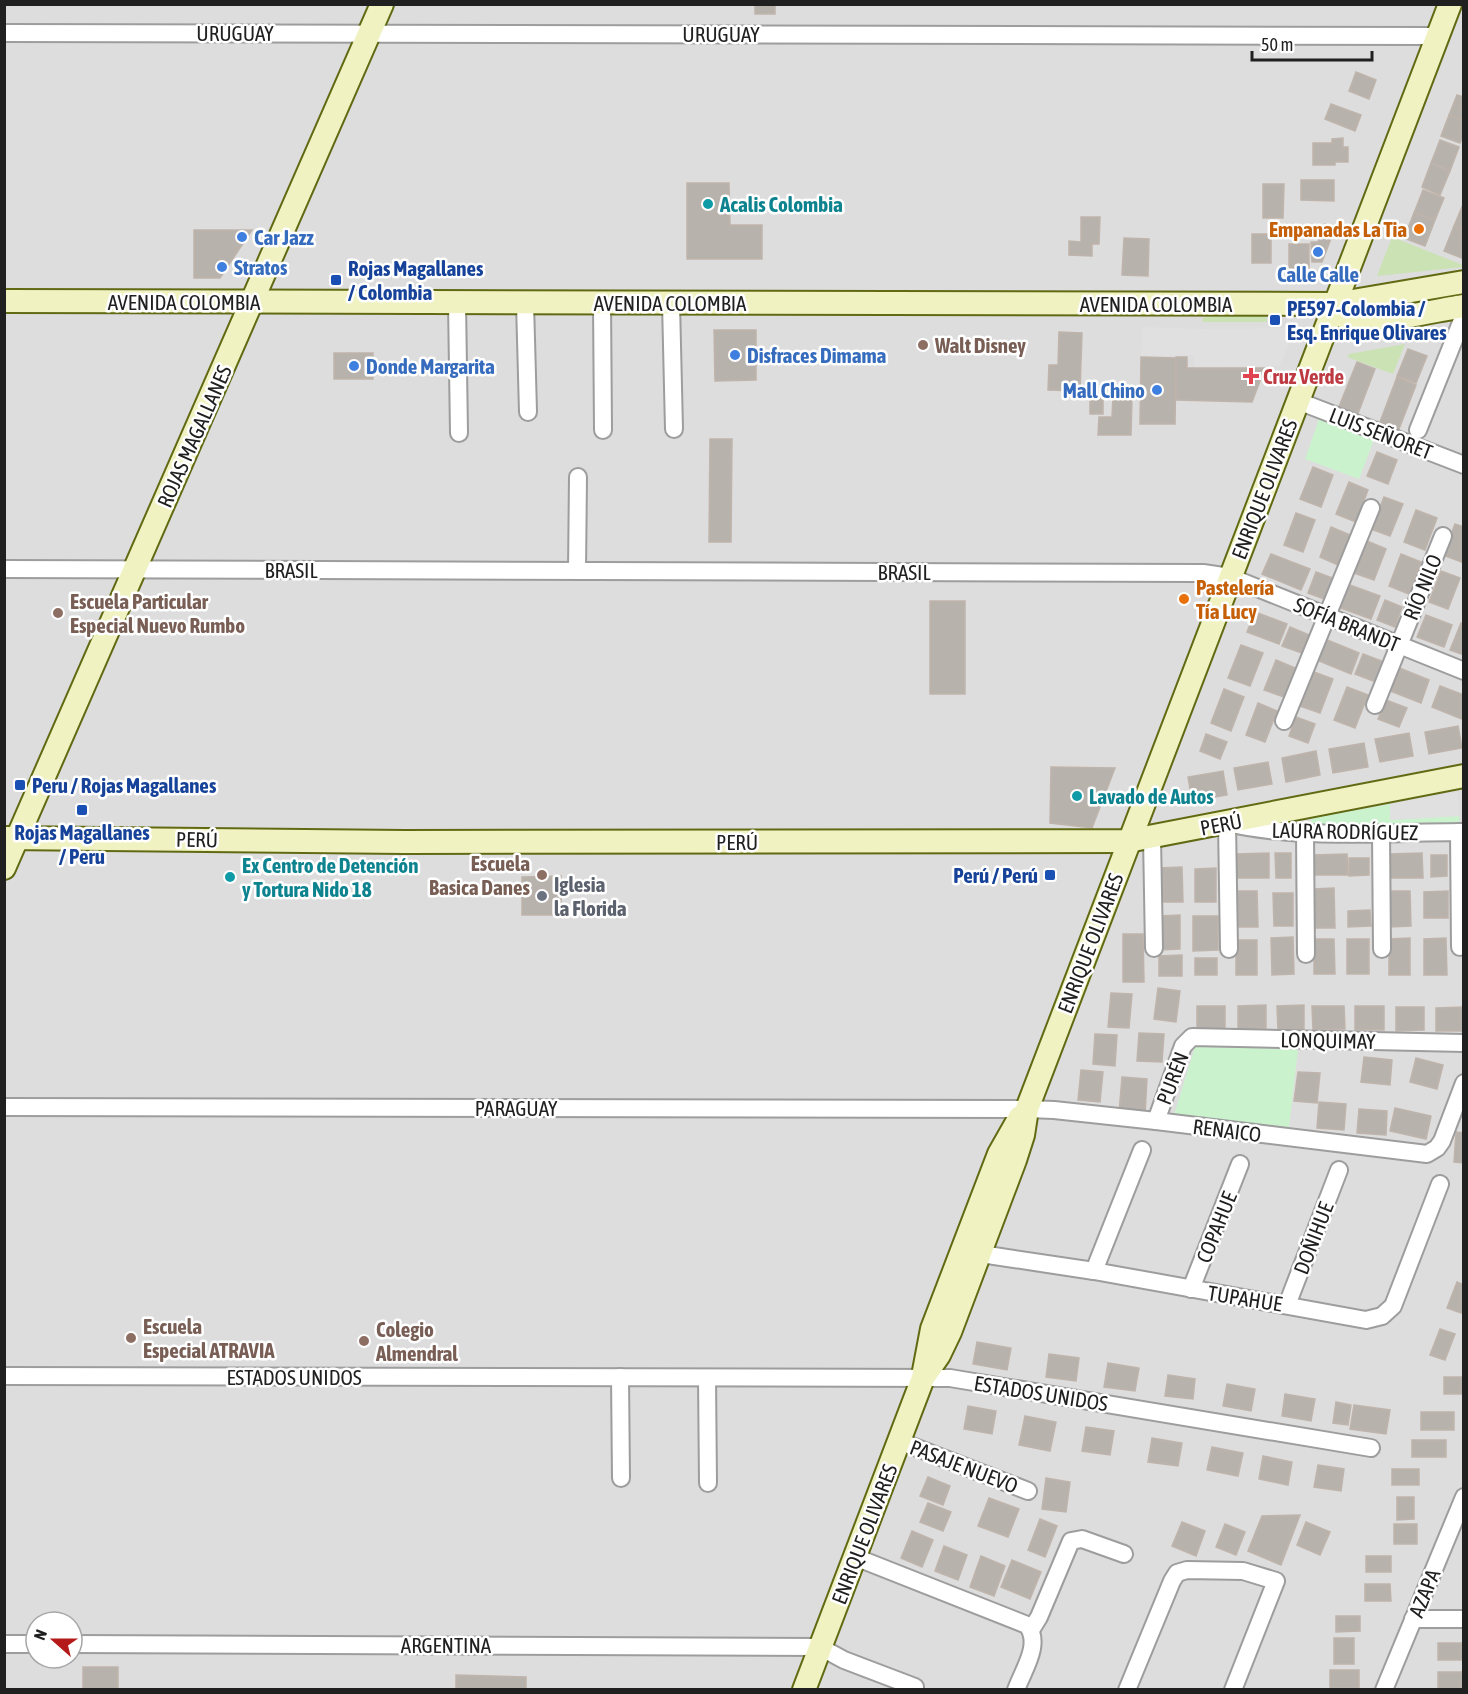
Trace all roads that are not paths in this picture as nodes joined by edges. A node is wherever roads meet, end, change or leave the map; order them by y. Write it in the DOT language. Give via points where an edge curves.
graph roads {
  1 [pos="382,4"];
  2 [pos="1450,4"];
  3 [pos="4,33"];
  4 [pos="370,34"];
  5 [pos="1438,36"];
  6 [pos="1464,282"];
  7 [pos="4,301"];
  8 [pos="252,302"];
  9 [pos="457,303"];
  10 [pos="525,303"];
  11 [pos="602,303"];
  12 [pos="671,303"];
  13 [pos="1335,304"];
  14 [pos="1464,306"];
  15 [pos="1464,315"];
  16 [pos="1298,401"];
  17 [pos="528,412"];
  18 [pos="674,429"];
  19 [pos="603,430"];
  20 [pos="1419,430"];
  21 [pos="459,433"];
  22 [pos="1464,465"];
  23 [pos="578,477"];
  24 [pos="1371,507"];
  25 [pos="1443,536"];
  26 [pos="4,569"];
  27 [pos="135,570"];
  28 [pos="577,571"];
  29 [pos="1230,577"];
  30 [pos="1327,616"];
  31 [pos="1399,645"];
  32 [pos="1464,671"];
  33 [pos="1375,705"];
  34 [pos="1284,721"];
  35 [pos="1464,776"];
  36 [pos="1227,823"];
  37 [pos="1461,832"];
  38 [pos="1305,833"];
  39 [pos="1381,833"];
  40 [pos="1152,837"];
  41 [pos="11,838"];
  42 [pos="1128,841"];
  43 [pos="4,868"];
  44 [pos="1460,947"];
  45 [pos="1154,948"];
  46 [pos="1229,949"];
  47 [pos="1382,949"];
  48 [pos="1306,954"];
  49 [pos="1192,1037"];
  50 [pos="1464,1043"];
  51 [pos="1464,1083"];
  52 [pos="4,1107"];
  53 [pos="1027,1109"];
  54 [pos="1155,1121"];
  55 [pos="1142,1150"];
  56 [pos="1240,1164"];
  57 [pos="1339,1170"];
  58 [pos="1440,1184"];
  59 [pos="971,1252"];
  60 [pos="1094,1271"];
  61 [pos="1191,1289"];
  62 [pos="1287,1305"];
  63 [pos="4,1376"];
  64 [pos="620,1377"];
  65 [pos="707,1378"];
  66 [pos="923,1378"];
  67 [pos="899,1441"];
  68 [pos="1371,1448"];
  69 [pos="621,1478"];
  70 [pos="708,1483"];
  71 [pos="1028,1491"];
  72 [pos="1464,1497"];
  73 [pos="1124,1554"];
  74 [pos="855,1557"];
  75 [pos="1413,1619"];
  76 [pos="1464,1619"];
  77 [pos="1031,1630"];
  78 [pos="4,1644"];
  79 [pos="24,1644"];
  80 [pos="84,1644"];
  81 [pos="820,1647"];
  82 [pos="915,1687"];
  83 [pos="804,1689"];
  84 [pos="1016,1689"];
  85 [pos="1127,1689"];
  86 [pos="1233,1689"];
  87 [pos="1384,1689"];
  1 -- 4 [label="main road, ROJAS MAGALLANES"];
  2 -- 5 [label="main road, ENRIQUE OLIVARES"];
  3 -- 4 [label="street, URUGUAY"];
  4 -- 5 [label="street, URUGUAY"];
  4 -- 8 [label="main road, ROJAS MAGALLANES"];
  5 -- 13 [label="main road, ENRIQUE OLIVARES"];
  6 -- 13 [label="main road, AVENIDA COLOMBIA"];
  7 -- 8 [label="main road, AVENIDA COLOMBIA"];
  8 -- 9 [label="main road, AVENIDA COLOMBIA"];
  8 -- 27 [label="main road, ROJAS MAGALLANES"];
  9 -- 10 [label="main road, AVENIDA COLOMBIA"];
  9 -- 21 [label="street"];
  10 -- 11 [label="main road, AVENIDA COLOMBIA"];
  10 -- 17 [label="street"];
  11 -- 12 [label="main road, AVENIDA COLOMBIA"];
  11 -- 19 [label="street"];
  12 -- 13 [label="main road, AVENIDA COLOMBIA"];
  12 -- 18 [label="street"];
  13 -- 14 [label="main road" via="1344,318 1363,322"];
  13 -- 16 [label="main road, ENRIQUE OLIVARES"];
  15 -- 20 [label="street"];
  16 -- 22 [label="street, LUIS SEÑORET"];
  16 -- 29 [label="main road, ENRIQUE OLIVARES"];
  23 -- 28 [label="street"];
  24 -- 30 [label="street"];
  25 -- 31 [label="street, RÍO NILO"];
  26 -- 27 [label="street, BRASIL"];
  27 -- 28 [label="street, BRASIL"];
  27 -- 41 [label="main road, ROJAS MAGALLANES"];
  28 -- 29 [label="street, BRASIL" via="1203,573"];
  29 -- 30 [label="street, SOFÍA BRANDT"];
  29 -- 42 [label="main road, ENRIQUE OLIVARES"];
  30 -- 31 [label="street, SOFÍA BRANDT"];
  30 -- 34 [label="street"];
  31 -- 32 [label="street, SOFÍA BRANDT"];
  31 -- 33 [label="street, RÍO NILO"];
  35 -- 36 [label="main road, PERÚ"];
  36 -- 38 [label="street, LAURA RODRÍGUEZ"];
  36 -- 40 [label="main road, PERÚ"];
  36 -- 46 [label="street"];
  37 -- 39 [label="street, LAURA RODRÍGUEZ"];
  37 -- 44 [label="street"];
  38 -- 39 [label="street, LAURA RODRÍGUEZ"];
  38 -- 48 [label="street"];
  39 -- 47 [label="street"];
  40 -- 42 [label="main road, PERÚ"];
  40 -- 45 [label="street"];
  41 -- 42 [label="main road, PERÚ"];
  41 -- 43 [label="main road, ROJAS MAGALLANES"];
  42 -- 53 [label="main road, ENRIQUE OLIVARES"];
  49 -- 50 [label="street, LONQUIMAY"];
  49 -- 54 [label="street, PURÉN" via="1183,1046"];
  51 -- 54 [label="street, RENAICO" via="1442,1141 1427,1154"];
  52 -- 53 [label="street, PARAGUAY"];
  53 -- 54 [label="street, RENAICO"];
  53 -- 59 [label="main road, ENRIQUE OLIVARES" via="1001,1148"];
  55 -- 60 [label="street"];
  56 -- 61 [label="street, COPAHUE"];
  57 -- 62 [label="street, DOÑIHUE"];
  58 -- 62 [label="street, TUPAHUE" via="1393,1306 1382,1316 1366,1320"];
  59 -- 60 [label="street, TUPAHUE"];
  59 -- 66 [label="main road, ENRIQUE OLIVARES" via="932,1329"];
  60 -- 61 [label="street, TUPAHUE"];
  61 -- 62 [label="street, TUPAHUE"];
  63 -- 64 [label="street, ESTADOS UNIDOS"];
  64 -- 65 [label="street, ESTADOS UNIDOS"];
  64 -- 69 [label="street"];
  65 -- 66 [label="street, ESTADOS UNIDOS"];
  65 -- 70 [label="street"];
  66 -- 67 [label="main road, ENRIQUE OLIVARES"];
  66 -- 68 [label="street, ESTADOS UNIDOS" via="950,1378"];
  67 -- 71 [label="street, PASAJE NUEVO"];
  67 -- 74 [label="main road, ENRIQUE OLIVARES"];
  72 -- 75 [label="street, AZAPA"];
  73 -- 77 [label="street" via="1082,1539 1071,1541"];
  74 -- 77 [label="street" via="1021,1622"];
  74 -- 81 [label="main road, ENRIQUE OLIVARES"];
  75 -- 76 [label="street"];
  75 -- 87 [label="street, AZAPA"];
  77 -- 84 [label="street" via="1034,1643"];
  78 -- 79 [label="street"];
  80 -- 81 [label="street, ARGENTINA"];
  81 -- 82 [label="street"];
  81 -- 83 [label="main road, ENRIQUE OLIVARES"];
  85 -- 86 [label="street" via="1172,1581 1177,1573 1187,1570 1243,1571 1276,1581"];
}
